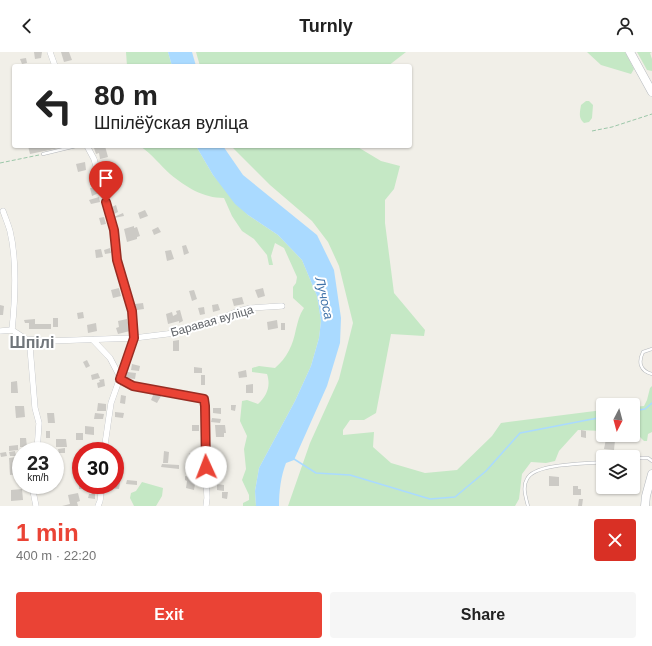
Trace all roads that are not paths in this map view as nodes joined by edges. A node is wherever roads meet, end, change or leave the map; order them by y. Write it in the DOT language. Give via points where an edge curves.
graph roads {
  1 [pos="50,52"];
  2 [pos="630,52"];
  3 [pos="54,64"];
  4 [pos="652,92"];
  5 [pos="68,148"];
  6 [pos="88,148"];
  7 [pos="43,154"];
  8 [pos="3,211"];
  9 [pos="282,306"];
  10 [pos="12,330"];
  11 [pos="0,331"];
  12 [pos="134,338"];
  13 [pos="26,339"];
  14 [pos="93,340"];
  15 [pos="652,349"];
  16 [pos="652,374"];
  17 [pos="120,379"];
  18 [pos="38,442"];
  19 [pos="105,442"];
  20 [pos="640,458"];
  21 [pos="652,461"];
  22 [pos="596,463"];
  23 [pos="652,474"];
  24 [pos="34,494"];
  25 [pos="101,494"];
  26 [pos="36,506"];
  27 [pos="98,506"];
  28 [pos="206,506"];
  29 [pos="528,506"];
  30 [pos="645,506"];
  1 -- 3 [label="street"];
  2 -- 4 [label="street"];
  5 -- 7 [label="lane"];
  6 -- 12 [label="street" via="94,159 114,230 117,260 132,311"];
  8 -- 10 [label="street" via="10,231 14,257"];
  9 -- 12 [label="street, Баравая вуліца" via="251,308 203,326 175,333"];
  10 -- 11 [label="street"];
  10 -- 13 [label="street, Баравая вуліца"];
  12 -- 14 [label="street, Баравая вуліца"];
  12 -- 17 [label="street"];
  13 -- 14 [label="street, Баравая вуліца"];
  13 -- 18 [label="street" via="30,347 35,408 39,423"];
  14 -- 17 [label="street" via="110,358"];
  15 -- 16 [label="lane" via="643,352 640,359 642,369"];
  17 -- 19 [label="street" via="111,403"];
  17 -- 28 [label="street" via="133,386 204,399"];
  20 -- 21 [label="lane"];
  22 -- 29 [label="lane" via="546,468 534,472 527,477 525,484"];
  23 -- 30 [label="street"];
  24 -- 26 [label="street"];
  25 -- 27 [label="street"];
}
